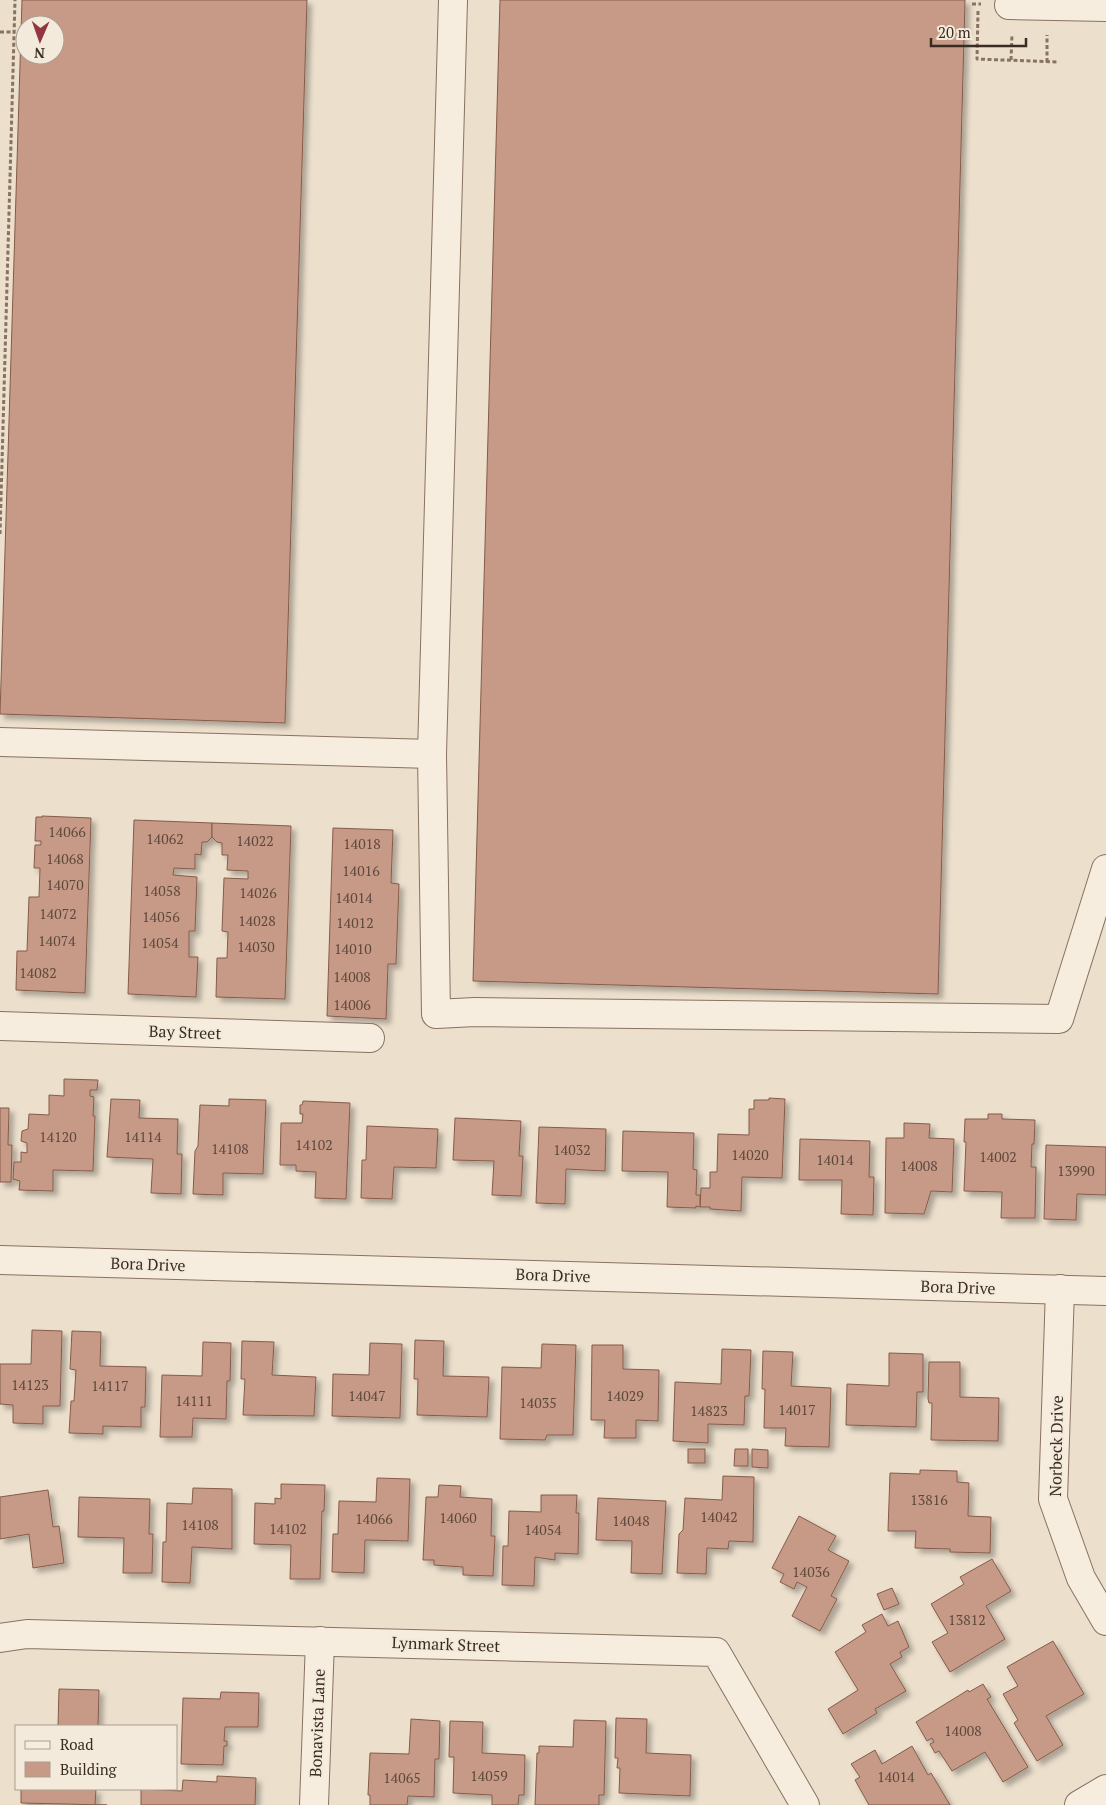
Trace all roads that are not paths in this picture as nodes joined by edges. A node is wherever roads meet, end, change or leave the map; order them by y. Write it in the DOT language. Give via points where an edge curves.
graph roads {
  1 [pos="453,0"];
  2 [pos="1009,5"];
  3 [pos="1106,7"];
  4 [pos="0,742"];
  5 [pos="432,754"];
  6 [pos="1106,869"];
  7 [pos="0,1026"];
  8 [pos="370,1038"];
  9 [pos="0,1260"];
  10 [pos="1060,1290"];
  11 [pos="1106,1291"];
  12 [pos="1106,1621"];
  13 [pos="0,1638"];
  14 [pos="320,1641"];
  15 [pos="1106,1788"];
  16 [pos="314,1805"];
  17 [pos="805,1805"];
  18 [pos="1079,1805"];
  1 -- 5 [label="street"];
  2 -- 3 [label="street"];
  4 -- 5 [label="street"];
  5 -- 6 [label="street" via="436,1014 1059,1019"];
  7 -- 8 [label="street, Bay Street"];
  9 -- 10 [label="street, Bora Drive"];
  10 -- 11 [label="street, Bora Drive"];
  10 -- 12 [label="street, Norbeck Drive" via="1053,1499 1081,1578"];
  13 -- 14 [label="street, Lynmark Street" via="27,1634"];
  14 -- 16 [label="street, Bonavista Lane"];
  14 -- 17 [label="street, Lynmark Street" via="716,1652"];
  15 -- 18 [label="street"];
}
